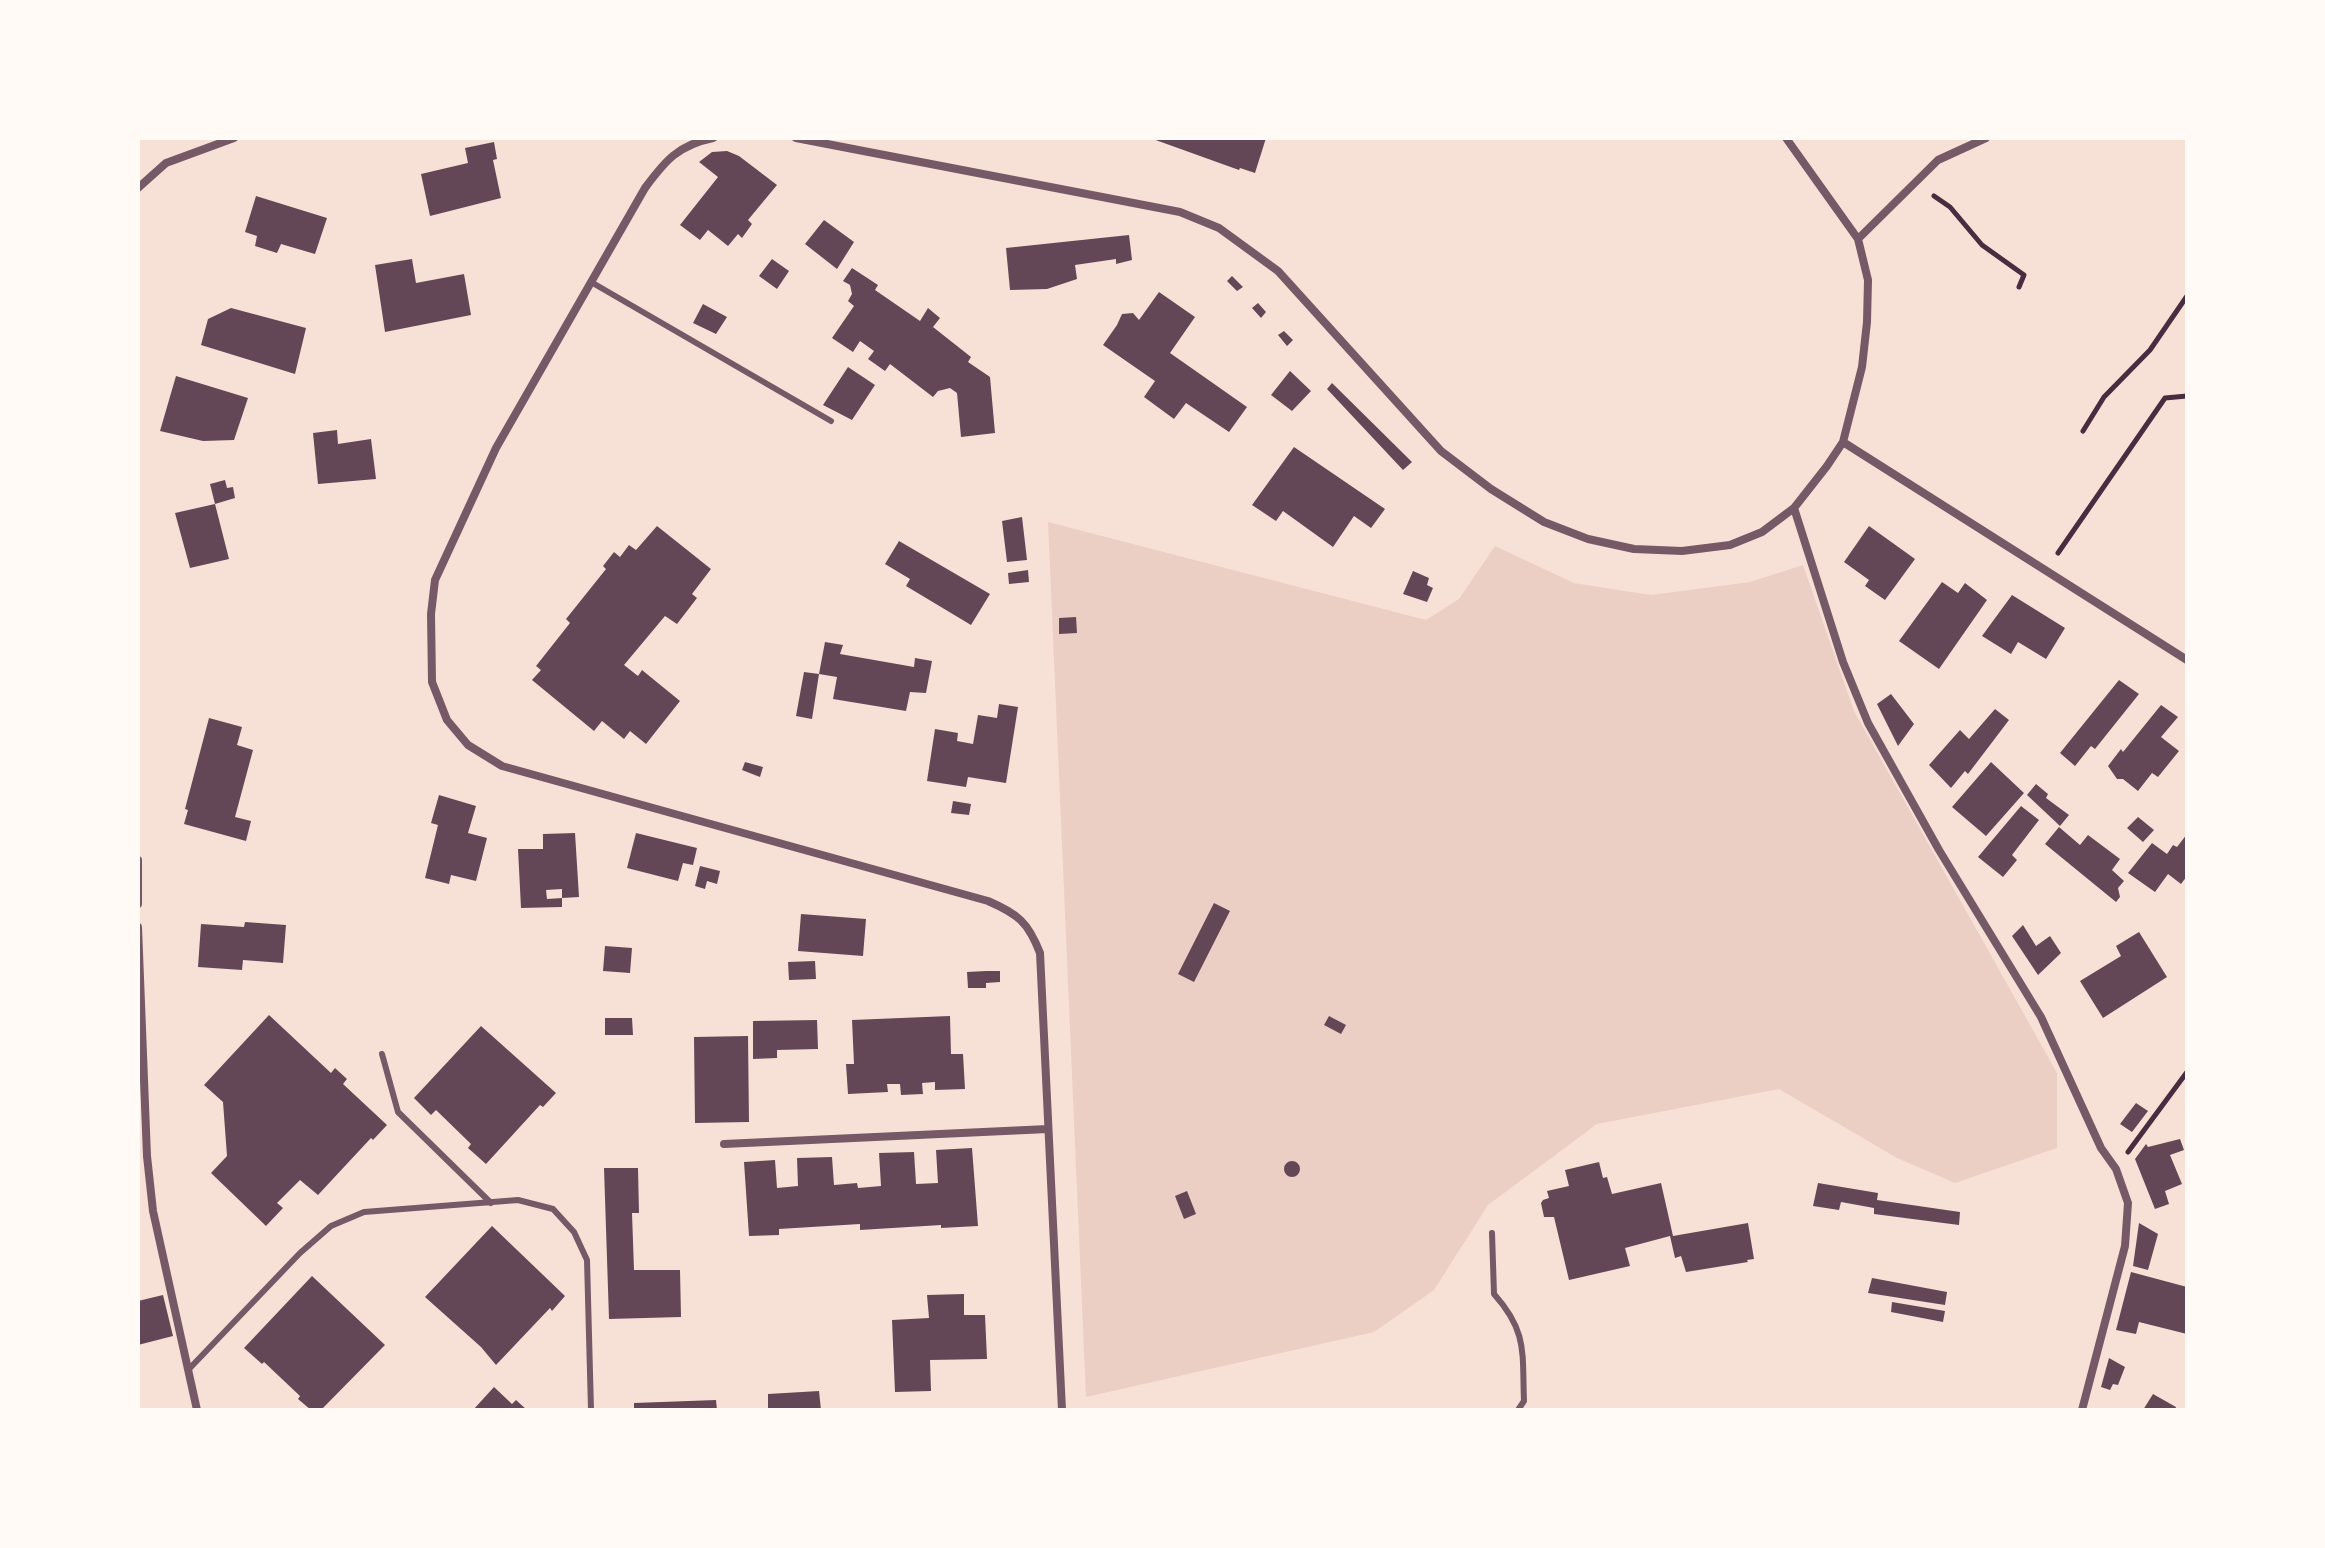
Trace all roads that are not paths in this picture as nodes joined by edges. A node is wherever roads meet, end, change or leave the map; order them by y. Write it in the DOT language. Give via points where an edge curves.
graph roads {
  1 [pos="234,138"];
  2 [pos="713,138"];
  3 [pos="796,138"];
  4 [pos="1786,138"];
  5 [pos="1986,138"];
  6 [pos="138,188"];
  7 [pos="1858,239"];
  8 [pos="591,282"];
  9 [pos="831,421"];
  10 [pos="1843,442"];
  11 [pos="1794,508"];
  12 [pos="2187,660"];
  13 [pos="138,860"];
  14 [pos="138,871"];
  15 [pos="138,904"];
  16 [pos="138,927"];
  17 [pos="382,1054"];
  18 [pos="1048,1129"];
  19 [pos="724,1144"];
  20 [pos="491,1203"];
  21 [pos="1492,1233"];
  22 [pos="189,1369"];
  23 [pos="197,1410"];
  24 [pos="591,1410"];
  25 [pos="1062,1410"];
  26 [pos="1518,1410"];
  27 [pos="2082,1410"];
  1 -- 6 [label="street" via="166,163"];
  2 -- 8 [label="street" via="666,159"];
  3 -- 11 [label="street" via="1180,212 1219,228 1278,271 1441,451 1544,522 1588,539 1634,549 1730,545 1762,532"];
  4 -- 7 [label="street"];
  5 -- 7 [label="street" via="1938,160"];
  7 -- 10 [label="street" via="1868,280 1867,322"];
  8 -- 9 [label="lane"];
  8 -- 18 [label="street" via="496,448 435,580 432,682 447,720 468,745 502,766 988,901 1014,913 1032,932 1040,953"];
  10 -- 11 [label="street"];
  10 -- 12 [label="street"];
  11 -- 27 [label="street" via="1868,723 2041,1017 2128,1203 2125,1246"];
  13 -- 14 [label="street"];
  14 -- 15 [label="street"];
  16 -- 22 [label="street" via="153,1211"];
  17 -- 20 [label="lane" via="398,1112"];
  18 -- 19 [label="street"];
  18 -- 25 [label="street"];
  20 -- 22 [label="lane" via="364,1212 331,1226"];
  20 -- 24 [label="lane" via="518,1200 553,1209 574,1232 587,1260"];
  21 -- 26 [label="lane" via="1494,1294 1522,1337 1524,1401"];
  22 -- 23 [label="street"];
}
